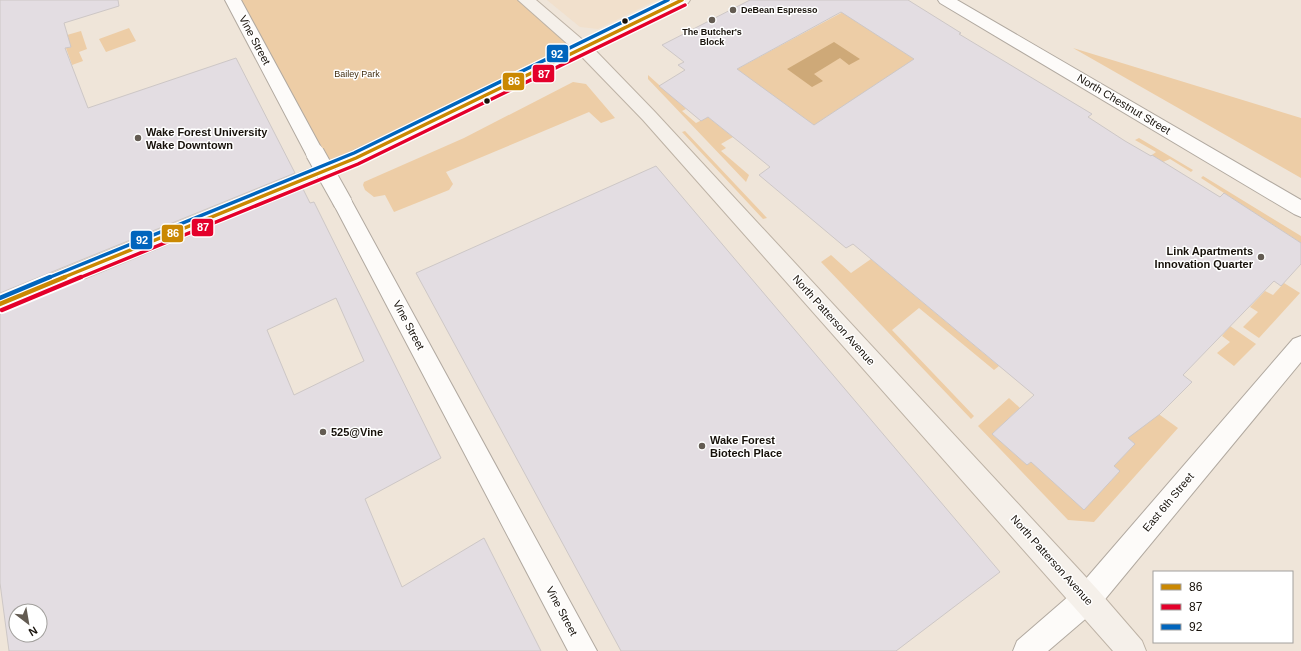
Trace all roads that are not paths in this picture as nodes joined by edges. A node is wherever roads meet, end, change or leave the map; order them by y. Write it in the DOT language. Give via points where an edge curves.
graph roads {
  1 [pos="233,0"];
  2 [pos="526,0"];
  3 [pos="682,0"];
  4 [pos="946,0"];
  5 [pos="584,49"];
  6 [pos="1301,209"];
  7 [pos="0,304"];
  8 [pos="1301,346"];
  9 [pos="1087,599"];
  10 [pos="583,651"];
  11 [pos="1027,651"];
  12 [pos="1132,651"];
  1 -- 10 [label="street, Vine Street, bridge"];
  2 -- 5 [label="main road, North Patterson Avenue"];
  3 -- 5 [label="main road"];
  4 -- 6 [label="street, North Chestnut Street"];
  5 -- 7 [label="main road" via="356,158"];
  5 -- 9 [label="main road, North Patterson Avenue" via="654,122"];
  8 -- 9 [label="street, East 6th Street"];
  9 -- 11 [label="street, East 6th Street"];
  9 -- 12 [label="main road, North Patterson Avenue"];
}
